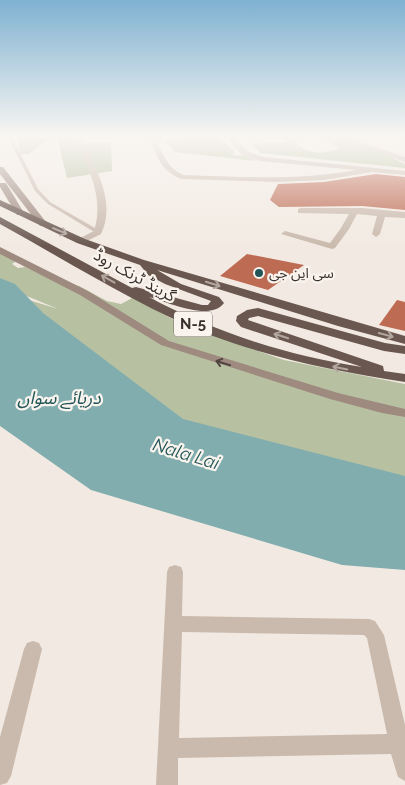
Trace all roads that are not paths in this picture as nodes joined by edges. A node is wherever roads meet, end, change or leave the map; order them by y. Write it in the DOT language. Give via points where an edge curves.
graph roads {
  1 [pos="4,174"];
  2 [pos="28,174"];
  3 [pos="93,174"];
  4 [pos="173,174"];
  5 [pos="350,174"];
  6 [pos="0,181"];
  7 [pos="0,203"];
  8 [pos="301,210"];
  9 [pos="354,211"];
  10 [pos="20,213"];
  11 [pos="382,214"];
  12 [pos="405,215"];
  13 [pos="0,220"];
  14 [pos="43,224"];
  15 [pos="98,232"];
  16 [pos="285,234"];
  17 [pos="376,234"];
  18 [pos="81,241"];
  19 [pos="0,250"];
  20 [pos="140,262"];
  21 [pos="126,289"];
  22 [pos="405,340"];
  23 [pos="405,350"];
  24 [pos="392,377"];
  25 [pos="405,378"];
  26 [pos="405,413"];
  27 [pos="175,572"];
  28 [pos="173,624"];
  29 [pos="33,649"];
  30 [pos="399,744"];
  31 [pos="168,748"];
  32 [pos="405,770"];
  33 [pos="0,776"];
  34 [pos="167,785"];
  1 -- 14 [label="main road"];
  2 -- 15 [label="lane" via="36,190 49,203"];
  3 -- 15 [label="street" via="103,205"];
  4 -- 5 [label="street" via="182,177 287,181"];
  6 -- 10 [label="main road"];
  7 -- 10 [label="highway, گرینڈ ٹرنک روڈ"];
  8 -- 9 [label="street"];
  9 -- 11 [label="street"];
  9 -- 16 [label="street" via="332,246"];
  10 -- 14 [label="highway, گرینڈ ٹرنک روڈ"];
  11 -- 12 [label="street"];
  11 -- 17 [label="street"];
  21 -- 13 [label="highway, گرینڈ ٹرنک روڈ / N-5, one-way"];
  14 -- 18 [label="highway, گرینڈ ٹرنک روڈ, one-way"];
  15 -- 18 [label="street"];
  18 -- 20 [label="highway, گرینڈ ٹرنک روڈ"];
  26 -- 19 [label="main road, one-way" via="334,396 164,344 84,293"];
  20 -- 21 [label="highway" via="154,275 218,303 208,309 201,308"];
  20 -- 22 [label="highway, گرینڈ ٹرنک روڈ, one-way"];
  24 -- 21 [label="highway, گرینڈ ٹرنک روڈ / N-5, one-way" via="326,365 258,347 185,320"];
  24 -- 23 [label="highway, one-way" via="353,359 244,324 243,316 258,312"];
  24 -- 25 [label="highway, گرینڈ ٹرنک روڈ / N-5"];
  27 -- 28 [label="street"];
  28 -- 30 [label="street" via="369,627 376,635"];
  28 -- 31 [label="street"];
  29 -- 33 [label="street"];
  30 -- 31 [label="street"];
  30 -- 32 [label="street"];
  31 -- 34 [label="street"];
}
